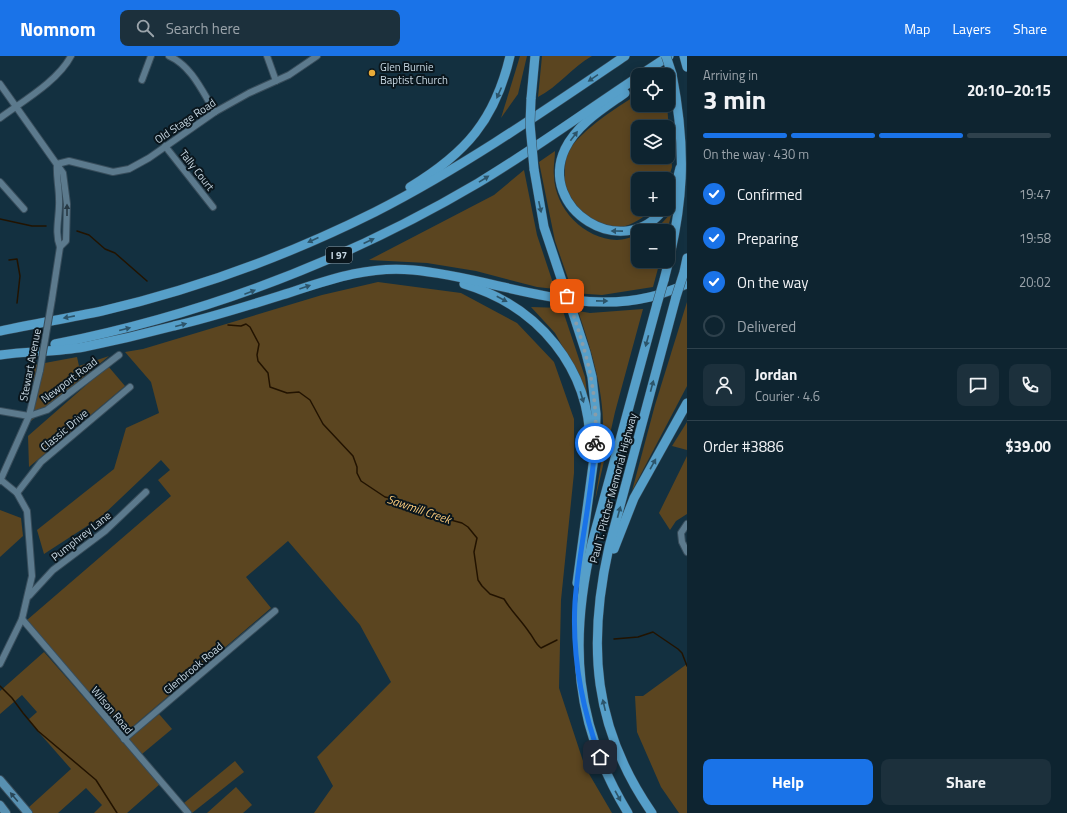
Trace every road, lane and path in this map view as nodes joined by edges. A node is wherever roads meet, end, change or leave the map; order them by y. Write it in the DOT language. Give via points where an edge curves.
graph roads {
  1 [pos="71,56"];
  2 [pos="152,56"];
  3 [pos="169,56"];
  4 [pos="267,56"];
  5 [pos="317,56"];
  6 [pos="510,56"];
  7 [pos="535,56"];
  8 [pos="667,56"];
  9 [pos="675,56"];
  10 [pos="622,58"];
  11 [pos="650,68"];
  12 [pos="659,68"];
  13 [pos="142,80"];
  14 [pos="276,81"];
  15 [pos="631,81"];
  16 [pos="0,84"];
  17 [pos="631,88"];
  18 [pos="16,106"];
  19 [pos="680,107"];
  20 [pos="215,112"];
  21 [pos="0,118"];
  22 [pos="166,146"];
  23 [pos="57,164"];
  24 [pos="0,182"];
  25 [pos="675,188"];
  26 [pos="213,207"];
  27 [pos="24,209"];
  28 [pos="656,216"];
  29 [pos="349,224"];
  30 [pos="687,258"];
  31 [pos="412,270"];
  32 [pos="687,284"];
  33 [pos="0,331"];
  34 [pos="2,355"];
  35 [pos="118,355"];
  36 [pos="130,387"];
  37 [pos="687,404"];
  38 [pos="0,411"];
  39 [pos="29,416"];
  40 [pos="0,481"];
  41 [pos="146,492"];
  42 [pos="17,493"];
  43 [pos="589,496"];
  44 [pos="687,524"];
  45 [pos="687,552"];
  46 [pos="602,591"];
  47 [pos="29,596"];
  48 [pos="275,611"];
  49 [pos="22,619"];
  50 [pos="0,664"];
  51 [pos="579,672"];
  52 [pos="124,739"];
  53 [pos="0,780"];
  54 [pos="0,805"];
  55 [pos="6,813"];
  56 [pos="28,813"];
  57 [pos="188,813"];
  58 [pos="628,813"];
  59 [pos="652,813"];
  1 -- 18 [label="street" via="59,72"];
  2 -- 13 [label="street"];
  3 -- 20 [label="street" via="176,59 192,75"];
  4 -- 14 [label="street"];
  5 -- 14 [label="street, Old Stage Road" via="298,70"];
  6 -- 29 [label="highway, one-way" via="500,91 484,121 466,144 443,166"];
  7 -- 43 [label="highway, one-way, bridge" via="531,136 544,227 586,354 595,396 596,438"];
  8 -- 11 [label="highway, I 97"];
  8 -- 19 [label="highway, Paul T. Pitcher Memorial Highway, bridge"];
  9 -- 12 [label="highway"];
  10 -- 29 [label="highway, I 97, one-way" via="467,161 406,196"];
  14 -- 20 [label="street, Old Stage Road"];
  34 -- 15 [label="highway, I 97, one-way" via="106,334 172,317 243,294 313,267 384,234 478,183"];
  16 -- 18 [label="street, Stewart Avenue"];
  28 -- 17 [label="highway, one-way" via="636,229 616,231 593,225 574,210 565,195 560,179 562,158 572,138 591,118"];
  18 -- 21 [label="street"];
  18 -- 23 [label="street, Stewart Avenue"];
  19 -- 25 [label="highway" via="680,167"];
  19 -- 51 [label="highway, Paul T. Pitcher Memorial Highway, one-way, bridge" via="684,152 682,198 676,234 585,576 578,632"];
  20 -- 22 [label="street, Old Stage Road"];
  22 -- 23 [label="street, Old Stage Road" via="121,172 105,171 69,161"];
  22 -- 26 [label="street, Tally Court"];
  23 -- 39 [label="street, Stewart Avenue, bridge" via="63,173 67,204 66,241 60,247 40,370"];
  24 -- 27 [label="street"];
  29 -- 33 [label="highway, I 97, one-way" via="202,282 102,311"];
  46 -- 30 [label="highway, Paul T. Pitcher Memorial Highway, one-way, bridge" via="609,547"];
  31 -- 32 [label="highway, one-way" via="586,301 650,297"];
  34 -- 31 [label="highway, one-way" via="83,347 214,316 339,276 362,272"];
  31 -- 43 [label="highway, one-way" via="484,290 505,300 532,319 557,346 574,375 585,407 590,441"];
  35 -- 39 [label="street, Newport Road" via="47,410"];
  36 -- 42 [label="street, Classic Drive" via="41,462"];
  46 -- 37 [label="highway, one-way" via="625,519"];
  38 -- 39 [label="street"];
  39 -- 40 [label="street, Stewart Avenue"];
  40 -- 42 [label="street"];
  41 -- 47 [label="street, Pumphrey Lane" via="105,531 53,570"];
  42 -- 47 [label="street" via="28,518 32,559"];
  43 -- 51 [label="highway" via="575,602 574,633"];
  44 -- 45 [label="street" via="681,533"];
  59 -- 46 [label="highway, Paul T. Pitcher Memorial Highway, one-way" via="622,761 601,693 596,651"];
  47 -- 49 [label="street"];
  48 -- 52 [label="street, Glenbrook Road"];
  49 -- 50 [label="street"];
  49 -- 52 [label="street, Wilson Road"];
  51 -- 58 [label="highway, Paul T. Pitcher Memorial Highway, one-way" via="595,744 604,769"];
  52 -- 57 [label="street, Wilson Road"];
  56 -- 53 [label="main road, one-way"];
  54 -- 55 [label="main road"];
}
